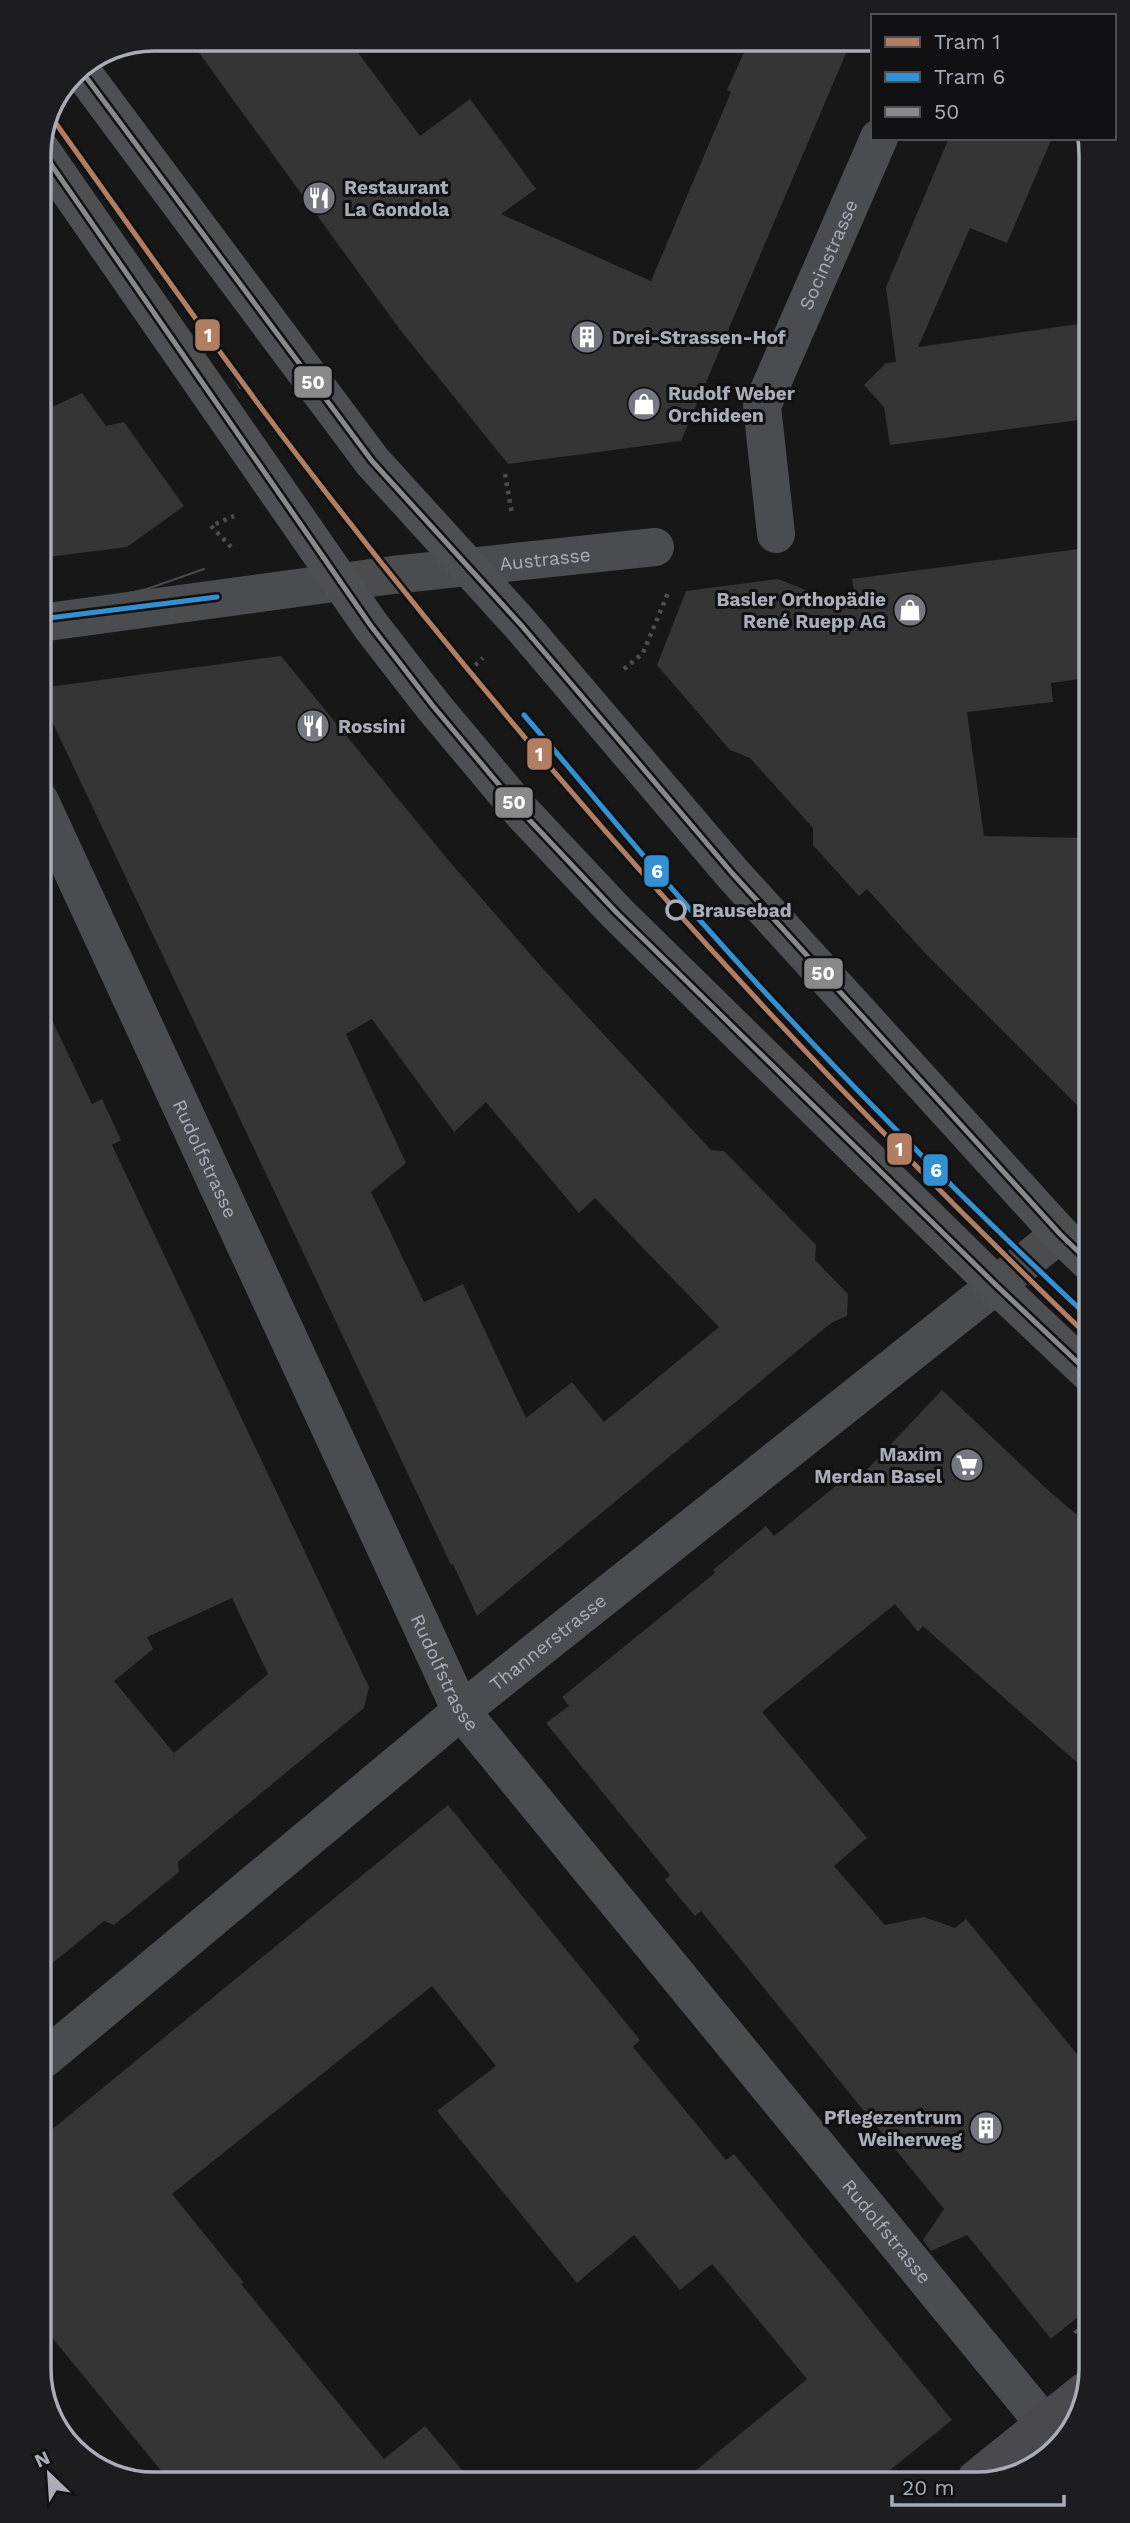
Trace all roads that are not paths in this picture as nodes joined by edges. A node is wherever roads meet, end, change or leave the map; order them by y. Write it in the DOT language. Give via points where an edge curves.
graph roads {
  1 [pos="86,77"];
  2 [pos="878,140"];
  3 [pos="51,164"];
  4 [pos="776,534"];
  5 [pos="655,547"];
  6 [pos="468,567"];
  7 [pos="340,582"];
  8 [pos="51,621"];
  9 [pos="51,825"];
  10 [pos="1060,1234"];
  11 [pos="1079,1252"];
  12 [pos="997,1286"];
  13 [pos="1079,1364"];
  14 [pos="461,1711"];
  15 [pos="51,2053"];
  16 [pos="1075,2398"];
  17 [pos="1044,2423"];
  18 [pos="985,2471"];
  1 -- 6 [label="main road" via="372,461"];
  2 -- 4 [label="street, Socinstrasse" via="762,405"];
  3 -- 7 [label="main road"];
  5 -- 6 [label="street, Austrasse"];
  6 -- 7 [label="street, Austrasse"];
  6 -- 10 [label="main road" via="732,873"];
  7 -- 8 [label="street, Austrasse"];
  7 -- 12 [label="main road" via="433,706 564,859"];
  9 -- 14 [label="street, Rudolfstrasse"];
  10 -- 11 [label="main road"];
  10 -- 12 [label="street, Thannerstrasse"];
  12 -- 13 [label="main road"];
  12 -- 14 [label="street, Thannerstrasse"];
  14 -- 15 [label="street, Thannerstrasse"];
  14 -- 17 [label="street, Rudolfstrasse"];
  16 -- 17 [label="street"];
  17 -- 18 [label="street"];
}
